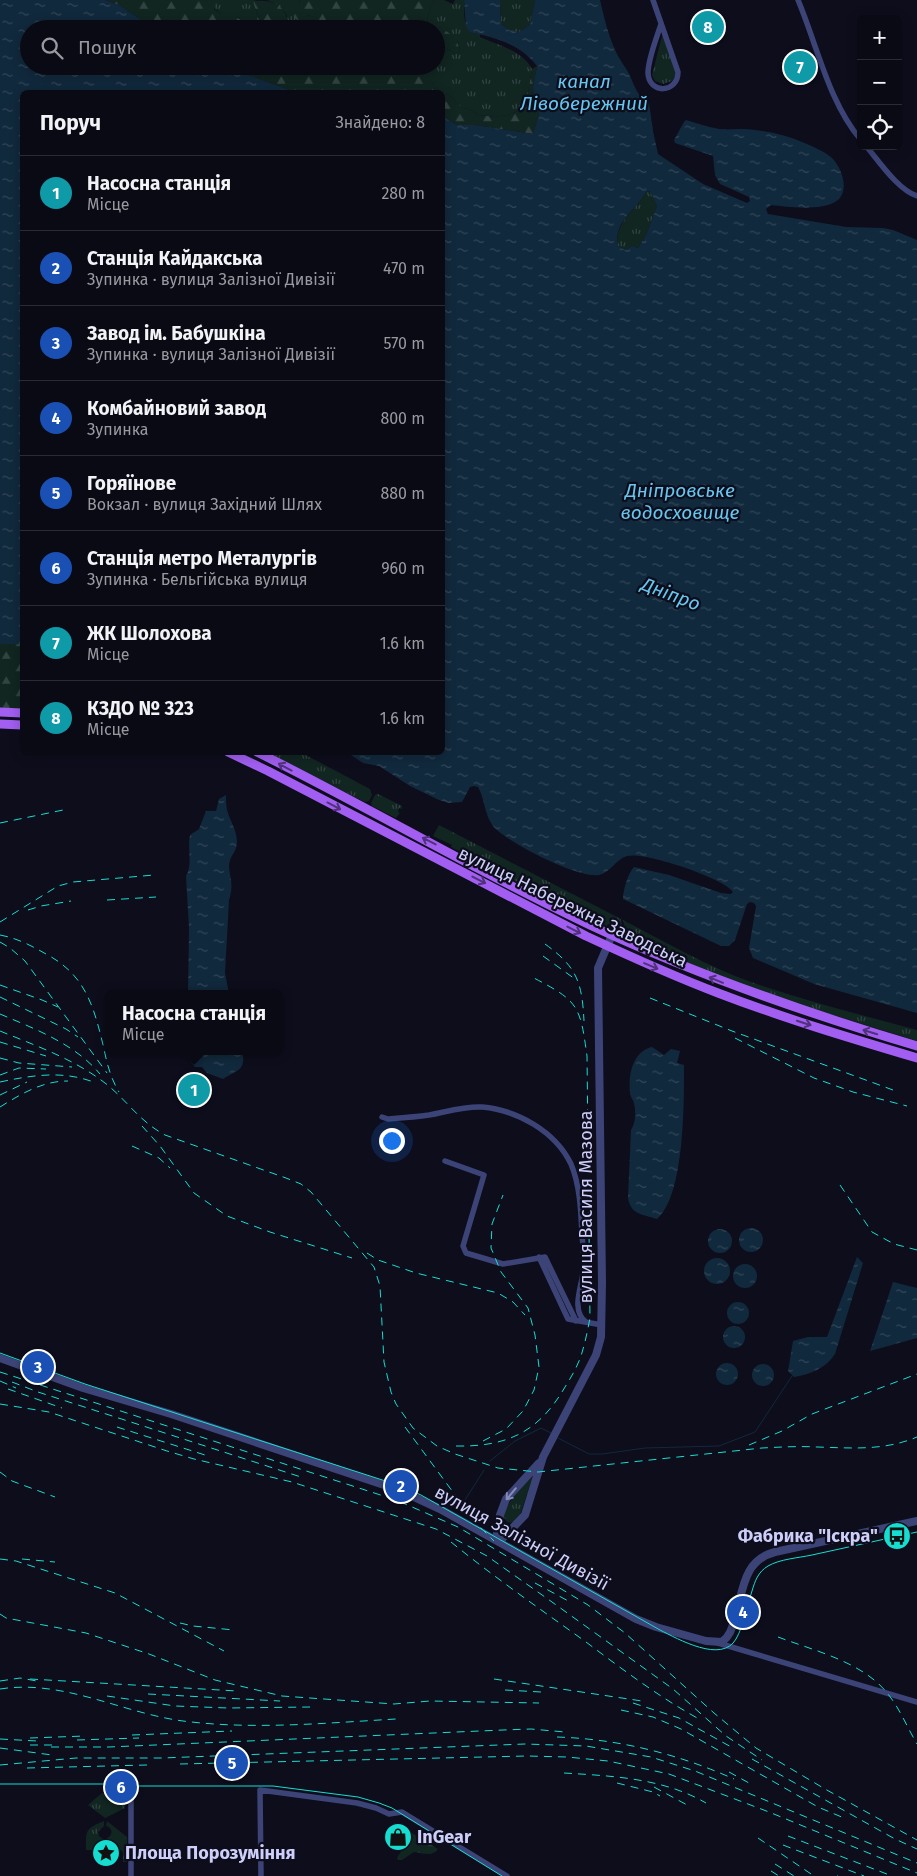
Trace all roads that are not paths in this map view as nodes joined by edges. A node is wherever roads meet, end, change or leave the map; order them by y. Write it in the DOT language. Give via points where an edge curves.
graph roads {
  1 [pos="653,0"];
  2 [pos="798,0"];
  3 [pos="661,24"];
  4 [pos="857,136"];
  5 [pos="869,150"];
  6 [pos="917,196"];
  7 [pos="0,712"];
  8 [pos="20,713"];
  9 [pos="0,724"];
  10 [pos="20,725"];
  11 [pos="234,755"];
  12 [pos="263,755"];
  13 [pos="612,935"];
  14 [pos="607,946"];
  15 [pos="917,1046"];
  16 [pos="917,1058"];
  17 [pos="382,1117"];
  18 [pos="445,1161"];
  19 [pos="586,1322"];
  20 [pos="602,1325"];
  21 [pos="0,1358"];
  22 [pos="543,1457"];
  23 [pos="917,1520"];
  24 [pos="498,1541"];
  25 [pos="718,1643"];
  26 [pos="917,1702"];
  27 [pos="131,1792"];
  28 [pos="132,1876"];
  29 [pos="261,1876"];
  30 [pos="507,1876"];
  1 -- 3 [label="street"];
  2 -- 4 [label="street" via="840,109"];
  3 -- 3 [label="street" via="678,72 677,81 666,89 653,85 648,72"];
  5 -- 6 [label="street" via="900,185"];
  7 -- 8 [label="main road"];
  9 -- 10 [label="main road"];
  11 -- 14 [label="main road, вулиця Набережна Заводська, one-way"];
  13 -- 12 [label="main road, вулиця Набережна Заводська, one-way"];
  13 -- 14 [label="street, вулиця Василя Мазова"];
  15 -- 13 [label="main road, вулиця Набережна Заводська, one-way" via="767,999"];
  14 -- 16 [label="main road, вулиця Набережна Заводська, one-way" via="718,993"];
  14 -- 20 [label="street, вулиця Василя Мазова" via="598,972"];
  17 -- 19 [label="street" via="428,1115 473,1107 499,1110 519,1116 559,1145 571,1164 578,1186 584,1270 578,1309 580,1318"];
  18 -- 19 [label="street" via="484,1175 463,1246 466,1253 503,1264 539,1257 568,1319"];
  19 -- 20 [label="street"];
  20 -- 22 [label="street, вулиця Василя Мазова" via="596,1355"];
  21 -- 24 [label="street, вулиця Залізної Дивізії" via="399,1490"];
  22 -- 24 [label="street, вулиця Василя Мазова" via="525,1515"];
  22 -- 24 [label="street, вулиця Василя Мазова, one-way" via="506,1499 500,1515"];
  23 -- 25 [label="street" via="758,1558 749,1570 732,1629 725,1640"];
  24 -- 25 [label="street, вулиця Залізної Дивізії" via="636,1619"];
  25 -- 26 [label="street, вулиця Залізної Дивізії"];
  27 -- 28 [label="street"];
  29 -- 30 [label="street" via="260,1790 357,1803 390,1814 402,1812"];
}
